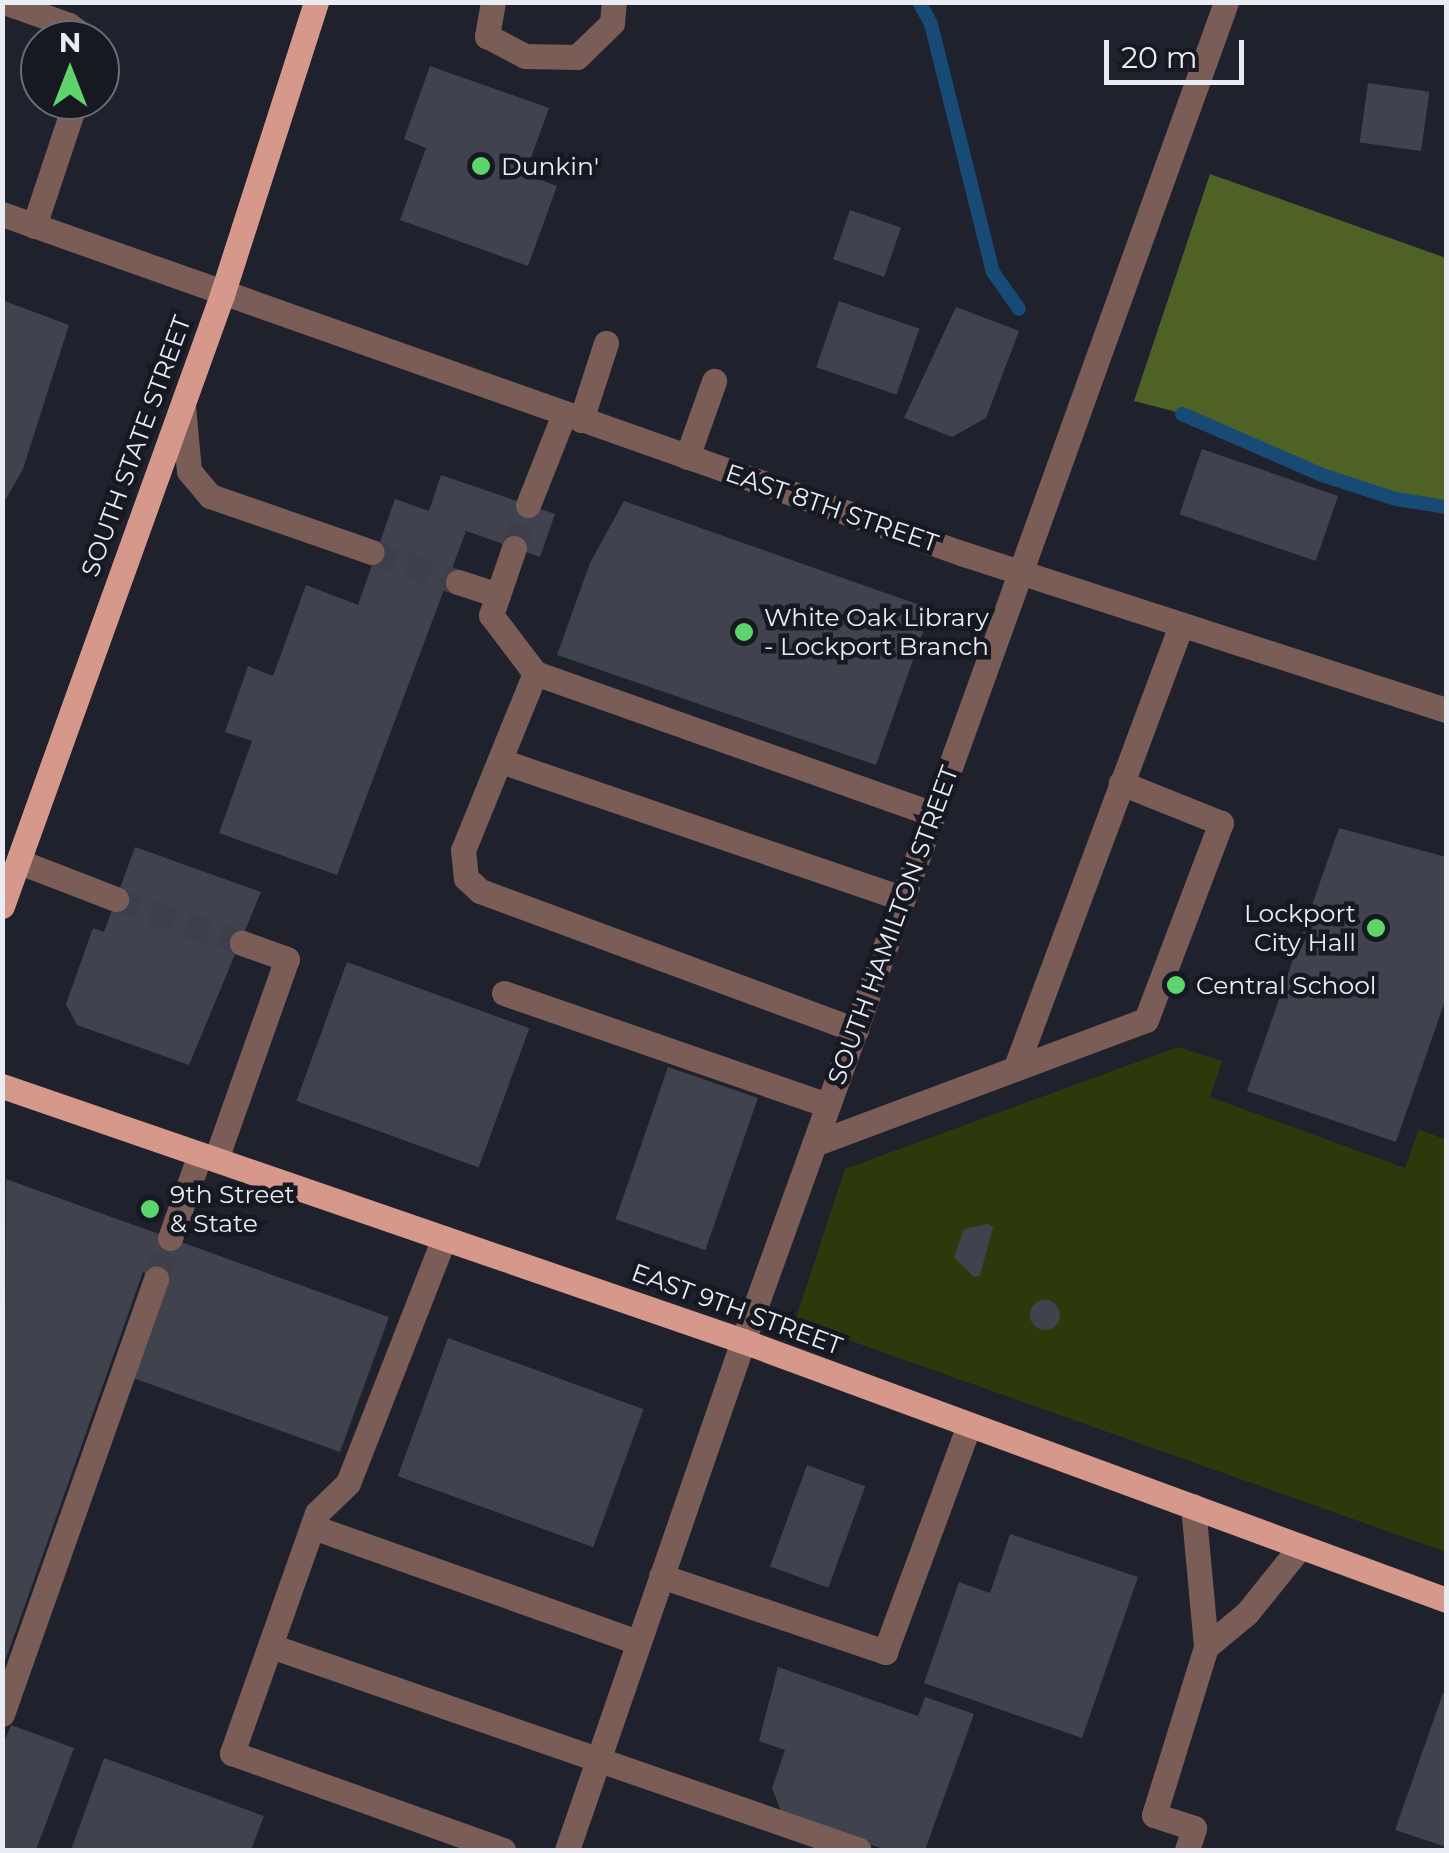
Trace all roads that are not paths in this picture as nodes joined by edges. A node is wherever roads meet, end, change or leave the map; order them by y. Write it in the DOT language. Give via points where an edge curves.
graph roads {
  1 [pos="4,2"];
  2 [pos="316,2"];
  3 [pos="494,2"];
  4 [pos="614,2"];
  5 [pos="1226,2"];
  6 [pos="55,20"];
  7 [pos="69,120"];
  8 [pos="2,214"];
  9 [pos="34,226"];
  10 [pos="222,295"];
  11 [pos="606,342"];
  12 [pos="714,381"];
  13 [pos="182,405"];
  14 [pos="572,417"];
  15 [pos="687,457"];
  16 [pos="528,505"];
  17 [pos="514,548"];
  18 [pos="372,552"];
  19 [pos="1020,573"];
  20 [pos="458,582"];
  21 [pos="498,595"];
  22 [pos="1180,625"];
  23 [pos="535,672"];
  24 [pos="1446,710"];
  25 [pos="500,762"];
  26 [pos="1121,783"];
  27 [pos="933,814"];
  28 [pos="20,862"];
  29 [pos="116,899"];
  30 [pos="902,899"];
  31 [pos="2,906"];
  32 [pos="242,943"];
  33 [pos="504,993"];
  34 [pos="856,1030"];
  35 [pos="1017,1064"];
  36 [pos="2,1086"];
  37 [pos="828,1105"];
  38 [pos="814,1144"];
  39 [pos="208,1157"];
  40 [pos="170,1238"];
  41 [pos="444,1238"];
  42 [pos="156,1278"];
  43 [pos="743,1341"];
  44 [pos="969,1424"];
  45 [pos="1193,1506"];
  46 [pos="312,1526"];
  47 [pos="1300,1548"];
  48 [pos="661,1576"];
  49 [pos="1446,1600"];
  50 [pos="638,1642"];
  51 [pos="271,1646"];
  52 [pos="1206,1647"];
  53 [pos="2,1714"];
  54 [pos="596,1763"];
  55 [pos="502,1850"];
  56 [pos="567,1850"];
  57 [pos="859,1850"];
  58 [pos="1187,1850"];
  1 -- 6 [label="street"];
  2 -- 10 [label="main road, SOUTH STATE STREET"];
  3 -- 4 [label="street" via="486,36 525,56 577,57 612,23"];
  5 -- 19 [label="street, SOUTH HAMILTON STREET"];
  7 -- 9 [label="street"];
  8 -- 9 [label="street, EAST 8TH STREET"];
  9 -- 10 [label="street, EAST 8TH STREET"];
  10 -- 13 [label="main road, SOUTH STATE STREET"];
  10 -- 14 [label="street, EAST 8TH STREET"];
  11 -- 14 [label="street"];
  12 -- 15 [label="street"];
  13 -- 18 [label="street" via="189,471 210,496"];
  13 -- 28 [label="main road, SOUTH STATE STREET"];
  14 -- 15 [label="street, EAST 8TH STREET"];
  14 -- 16 [label="street"];
  15 -- 19 [label="street, EAST 8TH STREET"];
  17 -- 21 [label="street"];
  19 -- 22 [label="street, EAST 8TH STREET"];
  19 -- 27 [label="street, SOUTH HAMILTON STREET"];
  20 -- 21 [label="street"];
  21 -- 23 [label="street" via="491,614"];
  22 -- 24 [label="street, EAST 8TH STREET"];
  22 -- 26 [label="street"];
  23 -- 25 [label="street"];
  23 -- 27 [label="street"];
  25 -- 30 [label="street"];
  25 -- 34 [label="street" via="463,850 466,878 480,891"];
  26 -- 35 [label="street"];
  26 -- 35 [label="street" via="1221,823 1146,1020"];
  27 -- 30 [label="street, SOUTH HAMILTON STREET"];
  28 -- 29 [label="street"];
  28 -- 31 [label="main road, SOUTH STATE STREET"];
  30 -- 34 [label="street, SOUTH HAMILTON STREET"];
  32 -- 39 [label="street" via="287,959"];
  33 -- 37 [label="street"];
  34 -- 37 [label="street, SOUTH HAMILTON STREET"];
  35 -- 38 [label="street"];
  36 -- 39 [label="main road, EAST 9TH STREET"];
  37 -- 38 [label="street, SOUTH HAMILTON STREET"];
  38 -- 43 [label="street, SOUTH HAMILTON STREET"];
  39 -- 40 [label="street"];
  39 -- 41 [label="main road, EAST 9TH STREET"];
  41 -- 43 [label="main road, EAST 9TH STREET"];
  41 -- 46 [label="street" via="348,1483"];
  42 -- 53 [label="street"];
  43 -- 44 [label="main road, EAST 9TH STREET"];
  43 -- 48 [label="street, SOUTH HAMILTON STREET"];
  44 -- 45 [label="main road, EAST 9TH STREET"];
  44 -- 48 [label="street" via="884,1652"];
  45 -- 47 [label="main road, EAST 9TH STREET"];
  45 -- 52 [label="street"];
  46 -- 50 [label="street"];
  46 -- 51 [label="street"];
  47 -- 49 [label="main road, EAST 9TH STREET"];
  47 -- 52 [label="street" via="1247,1613"];
  48 -- 50 [label="street, SOUTH HAMILTON STREET"];
  50 -- 54 [label="street, SOUTH HAMILTON STREET"];
  51 -- 54 [label="street"];
  51 -- 55 [label="street" via="232,1753"];
  52 -- 58 [label="street" via="1154,1815 1194,1828"];
  54 -- 56 [label="street, SOUTH HAMILTON STREET"];
  54 -- 57 [label="street"];
}
